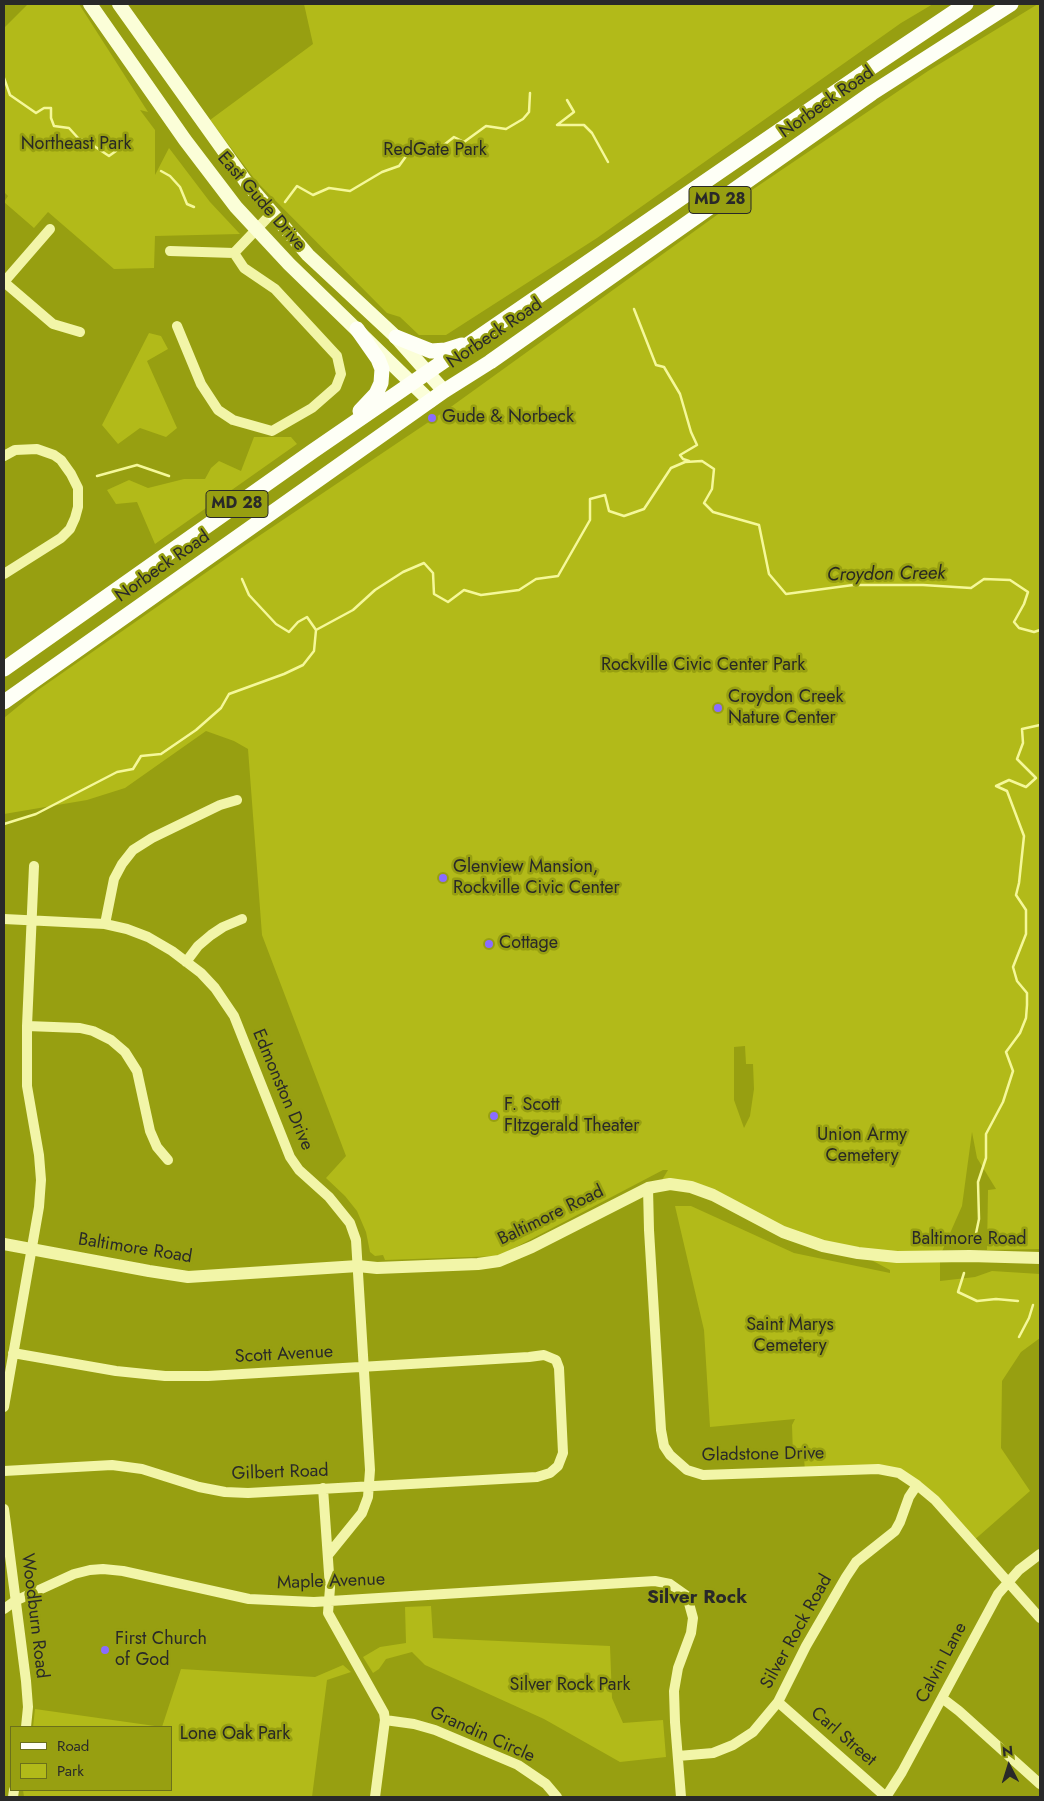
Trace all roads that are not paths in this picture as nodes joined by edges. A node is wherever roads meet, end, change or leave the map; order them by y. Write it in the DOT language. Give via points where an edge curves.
graph roads {
  1 [pos="90,4"];
  2 [pos="119,4"];
  3 [pos="966,4"];
  4 [pos="1012,4"];
  5 [pos="272,213"];
  6 [pos="257,229"];
  7 [pos="50,230"];
  8 [pos="170,251"];
  9 [pos="234,253"];
  10 [pos="4,282"];
  11 [pos="177,326"];
  12 [pos="357,329"];
  13 [pos="80,332"];
  14 [pos="396,337"];
  15 [pos="473,342"];
  16 [pos="428,373"];
  17 [pos="413,383"];
  18 [pos="444,391"];
  19 [pos="430,401"];
  20 [pos="338,434"];
  21 [pos="4,456"];
  22 [pos="4,574"];
  23 [pos="4,669"];
  24 [pos="4,702"];
  25 [pos="237,800"];
  26 [pos="34,866"];
  27 [pos="4,919"];
  28 [pos="242,919"];
  29 [pos="32,920"];
  30 [pos="105,924"];
  31 [pos="186,962"];
  32 [pos="27,1026"];
  33 [pos="168,1160"];
  34 [pos="648,1188"];
  35 [pos="4,1244"];
  36 [pos="32,1249"];
  37 [pos="1040,1258"];
  38 [pos="358,1266"];
  39 [pos="13,1353"];
  40 [pos="364,1367"];
  41 [pos="4,1407"];
  42 [pos="558,1466"];
  43 [pos="4,1471"];
  44 [pos="917,1485"];
  45 [pos="369,1486"];
  46 [pos="323,1488"];
  47 [pos="4,1509"];
  48 [pos="1040,1554"];
  49 [pos="328,1555"];
  50 [pos="1008,1582"];
  51 [pos="328,1600"];
  52 [pos="15,1601"];
  53 [pos="4,1608"];
  54 [pos="1040,1618"];
  55 [pos="942,1698"];
  56 [pos="778,1702"];
  57 [pos="384,1720"];
  58 [pos="26,1726"];
  59 [pos="678,1756"];
  60 [pos="1040,1784"];
  61 [pos="376,1797"];
  62 [pos="558,1797"];
  63 [pos="681,1797"];
  64 [pos="886,1797"];
  1 -- 6 [label="main road, East Gude Drive" via="185,140"];
  2 -- 5 [label="main road, East Gude Drive" via="246,182"];
  3 -- 15 [label="main road, Norbeck Road / MD 28"];
  4 -- 18 [label="main road, Norbeck Road / MD 28" via="872,93"];
  5 -- 6 [label="street"];
  5 -- 14 [label="main road, East Gude Drive" via="308,255"];
  6 -- 9 [label="street"];
  6 -- 12 [label="main road, East Gude Drive"];
  7 -- 10 [label="street"];
  8 -- 9 [label="street"];
  9 -- 11 [label="street" via="244,268 275,289 337,356 341,374 336,387 312,408 272,431 233,420 218,410 201,384"];
  10 -- 13 [label="street" via="54,324"];
  12 -- 17 [label="main road, East Gude Drive"];
  12 -- 20 [label="main road" via="378,359 382,369 381,383 376,394"];
  14 -- 15 [label="main road" via="430,351"];
  14 -- 16 [label="main road, East Gude Drive"];
  15 -- 16 [label="main road, Norbeck Road / MD 28"];
  16 -- 17 [label="main road, Norbeck Road / MD 28"];
  16 -- 18 [label="main road, East Gude Drive"];
  17 -- 19 [label="main road, East Gude Drive"];
  17 -- 20 [label="main road, Norbeck Road / MD 28"];
  18 -- 19 [label="main road, Norbeck Road / MD 28"];
  19 -- 24 [label="main road, Norbeck Road / MD 28"];
  20 -- 23 [label="main road, Norbeck Road / MD 28"];
  21 -- 22 [label="street" via="14,450 36,449 54,455 72,474 78,488 78,507 70,529 62,538"];
  25 -- 30 [label="street" via="220,805 133,850 114,879"];
  26 -- 29 [label="street"];
  27 -- 29 [label="street, Edmonston Drive"];
  28 -- 31 [label="street" via="211,935"];
  29 -- 30 [label="street, Edmonston Drive"];
  29 -- 32 [label="street"];
  30 -- 31 [label="street, Edmonston Drive" via="148,937"];
  31 -- 38 [label="street, Edmonston Drive" via="215,988 234,1016 290,1157 350,1223 356,1240"];
  32 -- 33 [label="street" via="93,1031 111,1040 124,1052 137,1071 150,1132"];
  32 -- 36 [label="street" via="27,1086 41,1180"];
  34 -- 37 [label="street, Baltimore Road" via="670,1184 691,1187 783,1232 822,1246 871,1256"];
  34 -- 38 [label="street, Baltimore Road" via="499,1261 377,1268"];
  34 -- 44 [label="street, Gladstone Drive" via="661,1430 664,1446 670,1455 687,1470 703,1475 878,1469 899,1473"];
  35 -- 36 [label="street, Baltimore Road"];
  36 -- 38 [label="street, Baltimore Road" via="188,1277"];
  36 -- 39 [label="street"];
  38 -- 40 [label="street, Edmonston Drive"];
  39 -- 40 [label="street, Scott Avenue" via="116,1372 165,1376"];
  39 -- 41 [label="street"];
  40 -- 42 [label="street, Scott Avenue" via="544,1355 556,1360 564,1453"];
  40 -- 45 [label="street, Edmonston Drive"];
  42 -- 45 [label="street, Gilbert Road" via="537,1477"];
  43 -- 46 [label="street, Gilbert Road" via="112,1465 142,1469 225,1492"];
  44 -- 50 [label="street, Gladstone Drive"];
  44 -- 56 [label="street, Silver Rock Road" via="895,1531 856,1562 846,1577"];
  45 -- 46 [label="street, Gilbert Road"];
  45 -- 49 [label="street, Edmonston Drive" via="362,1513"];
  46 -- 49 [label="street"];
  47 -- 52 [label="street, Woodburn Road"];
  48 -- 50 [label="street, Calvin Lane"];
  49 -- 51 [label="street"];
  50 -- 54 [label="street, Gladstone Drive"];
  50 -- 55 [label="street, Calvin Lane" via="998,1594"];
  51 -- 52 [label="street, Maple Avenue" via="249,1598 103,1569 74,1574"];
  51 -- 57 [label="street" via="331,1620 372,1690 384,1713"];
  51 -- 59 [label="street, Maple Avenue" via="655,1581 670,1584 687,1596 694,1618 674,1691"];
  52 -- 53 [label="street, Maple Avenue"];
  52 -- 58 [label="street, Woodburn Road" via="26,1680"];
  55 -- 60 [label="street"];
  55 -- 64 [label="street, Calvin Lane"];
  56 -- 59 [label="street, Silver Rock Road" via="753,1732 733,1745 713,1753"];
  56 -- 64 [label="street, Carl Street"];
  57 -- 61 [label="street"];
  57 -- 62 [label="street, Grandin Circle" via="435,1730 518,1765 546,1784"];
  59 -- 63 [label="street"];
}
